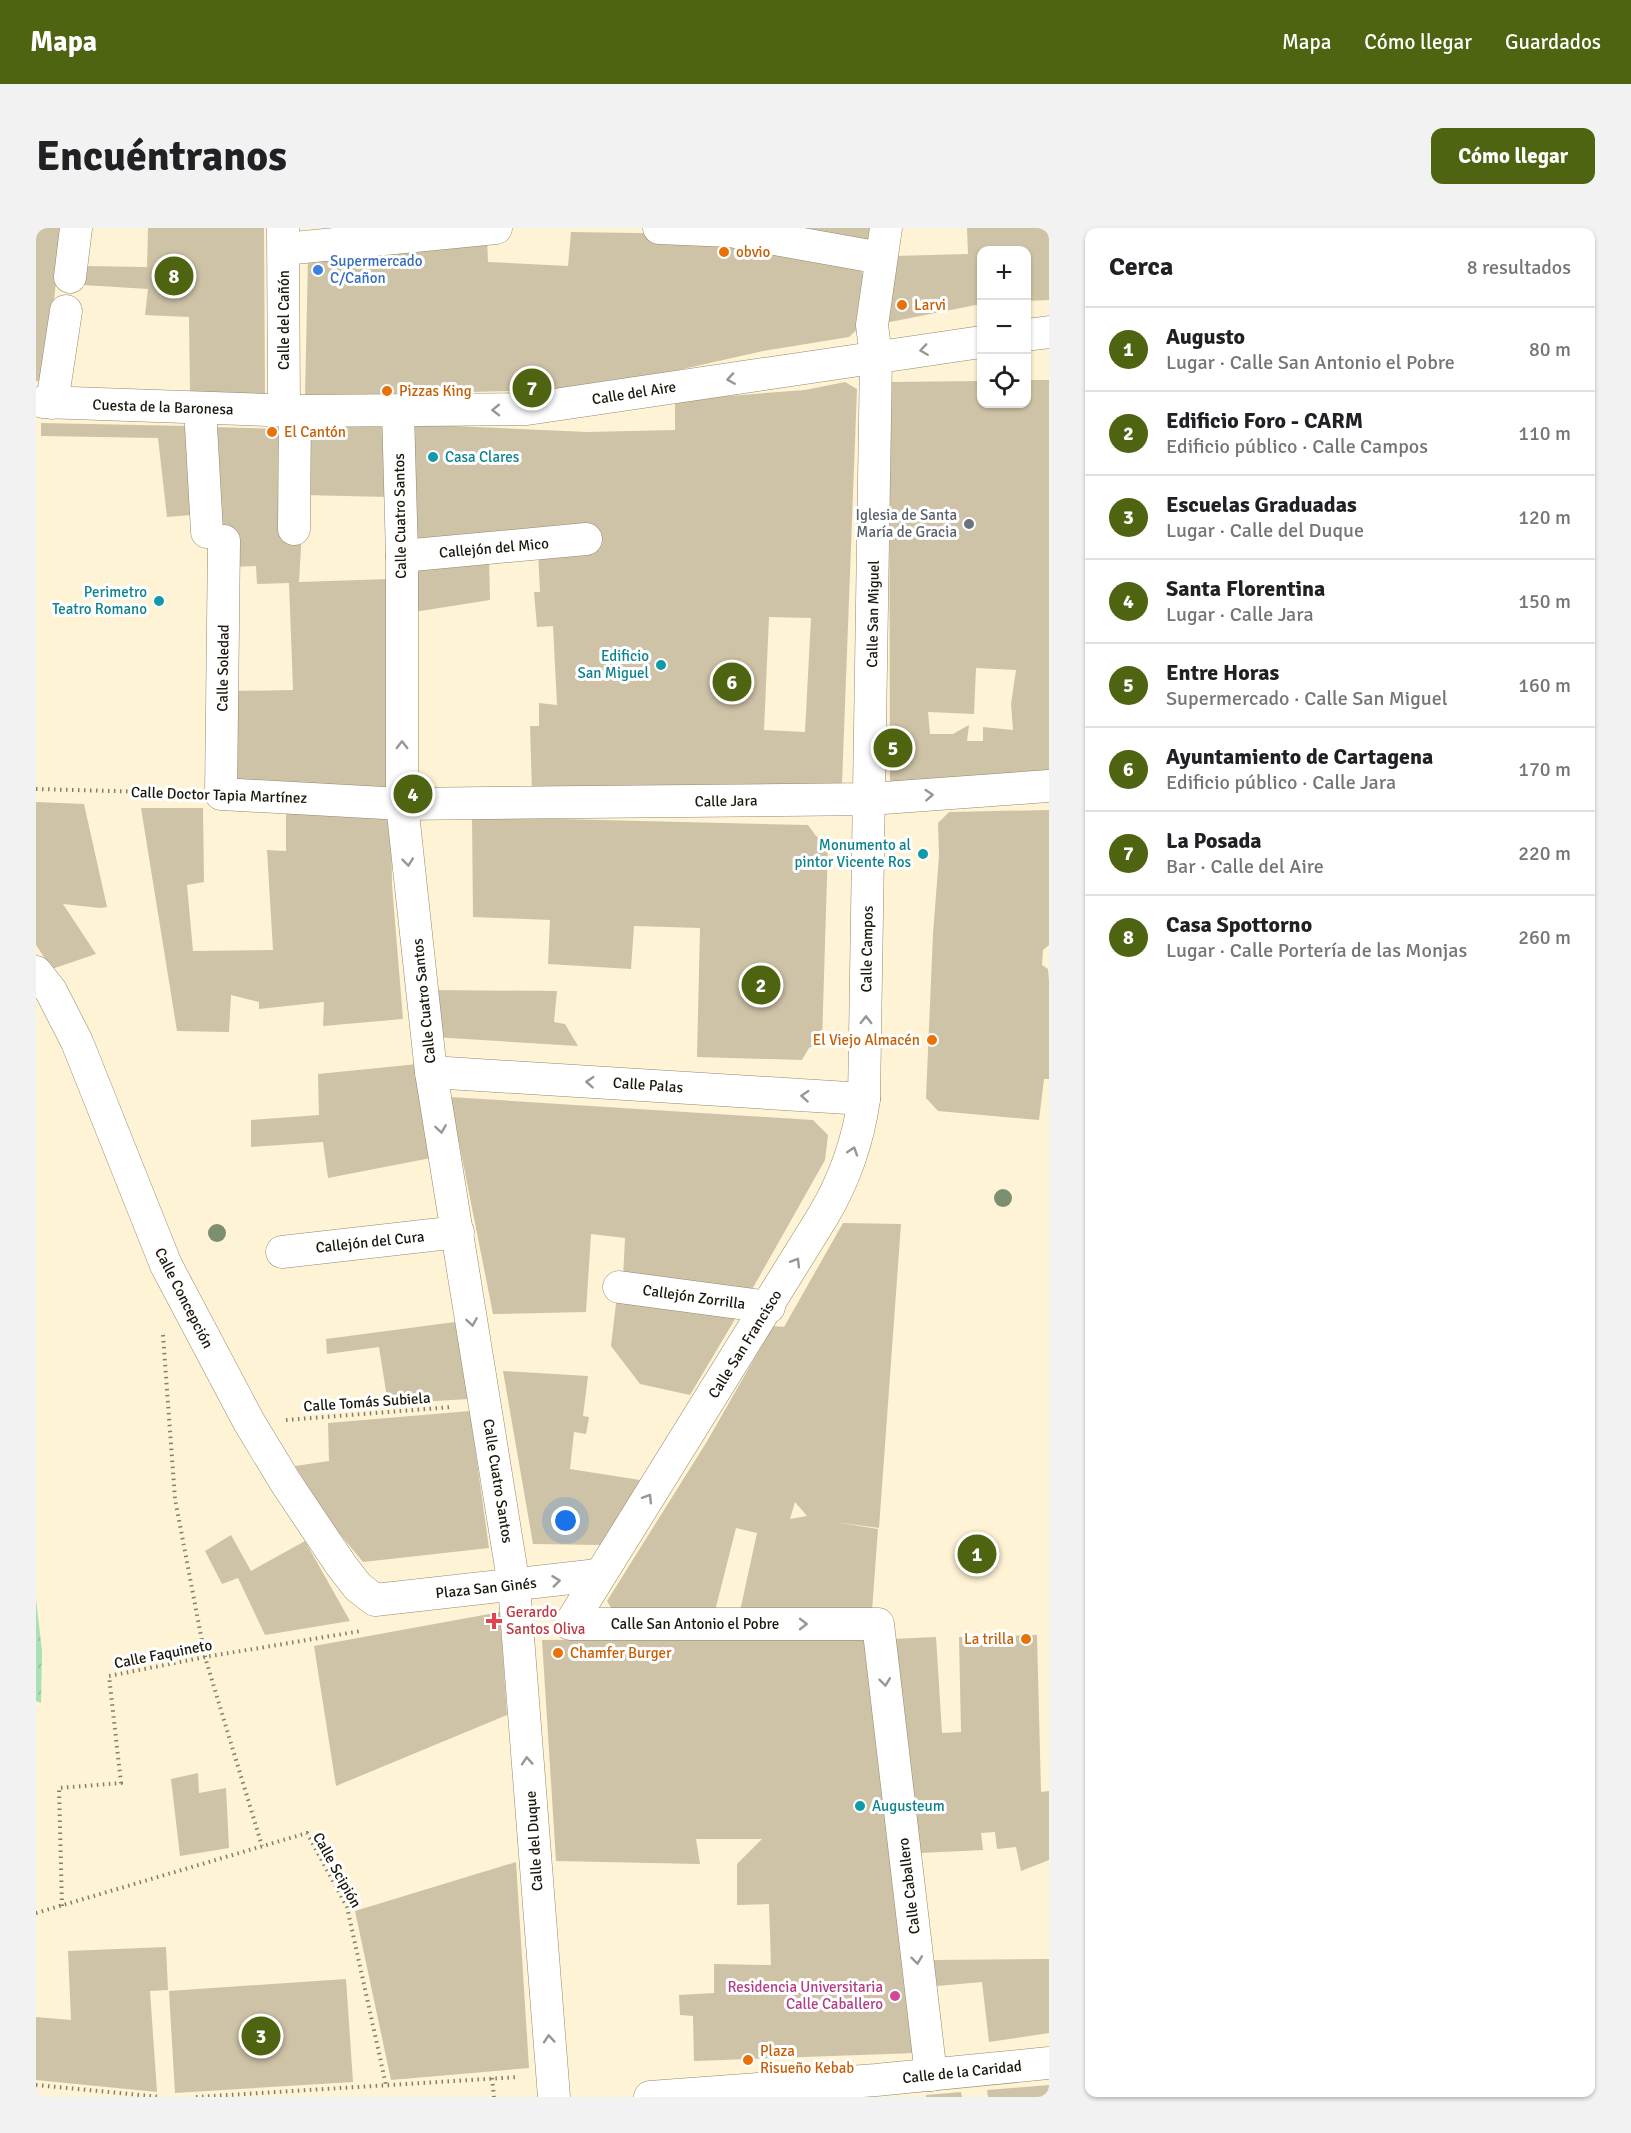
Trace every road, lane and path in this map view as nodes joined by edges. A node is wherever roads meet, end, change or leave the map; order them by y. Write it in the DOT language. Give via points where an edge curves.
graph roads {
  1 [pos="76,228"];
  2 [pos="496,228"];
  3 [pos="659,228"];
  4 [pos="283,239"];
  5 [pos="884,243"];
  6 [pos="70,277"];
  7 [pos="66,311"];
  8 [pos="1049,332"];
  9 [pos="1031,334"];
  10 [pos="977,343"];
  11 [pos="876,357"];
  12 [pos="200,408"];
  13 [pos="289,411"];
  14 [pos="398,411"];
  15 [pos="294,529"];
  16 [pos="586,539"];
  17 [pos="402,556"];
  18 [pos="1049,786"];
  19 [pos="36,789"];
  20 [pos="221,794"];
  21 [pos="870,799"];
  22 [pos="402,804"];
  23 [pos="36,972"];
  24 [pos="431,1072"];
  25 [pos="864,1099"];
  26 [pos="458,1232"];
  27 [pos="282,1252"];
  28 [pos="619,1287"];
  29 [pos="769,1306"];
  30 [pos="162,1325"];
  31 [pos="486,1405"];
  32 [pos="249,1422"];
  33 [pos="598,1575"];
  34 [pos="514,1586"];
  35 [pos="375,1600"];
  36 [pos="878,1624"];
  37 [pos="205,1657"];
  38 [pos="262,1846"];
  39 [pos="62,1906"];
  40 [pos="36,1913"];
  41 [pos="1049,2063"];
  42 [pos="931,2075"];
  43 [pos="492,2078"];
  44 [pos="976,2084"];
  45 [pos="36,2085"];
  46 [pos="386,2085"];
  47 [pos="553,2086"];
  48 [pos="876,2089"];
  49 [pos="161,2097"];
  50 [pos="196,2097"];
  51 [pos="494,2097"];
  52 [pos="650,2097"];
  1 -- 6 [label="street"];
  2 -- 4 [label="street"];
  3 -- 5 [label="street"];
  4 -- 13 [label="street, Calle del Cañón"];
  5 -- 11 [label="street, Calle San Miguel" via="872,325"];
  7 -- 12 [label="street, Cuesta de la Baronesa" via="47,402"];
  8 -- 9 [label="street"];
  10 -- 11 [label="street, Calle del Aire, one-way"];
  11 -- 14 [label="street, Calle del Aire, one-way" via="527,409"];
  11 -- 21 [label="street, Calle San Miguel"];
  12 -- 13 [label="street, Cuesta de la Baronesa"];
  12 -- 20 [label="street, Calle Soledad" via="215,537"];
  13 -- 14 [label="street, Calle del Aire"];
  13 -- 15 [label="street, Calle del Cañón"];
  14 -- 17 [label="street, Calle Cuatro Santos"];
  16 -- 17 [label="street, Callejón del Mico"];
  22 -- 17 [label="street, Calle Cuatro Santos, one-way"];
  21 -- 18 [label="street, Calle Jara, one-way"];
  19 -- 20 [label="path, Calle Doctor Tapia Martínez"];
  20 -- 22 [label="street, Calle Doctor Tapia Martínez"];
  21 -- 22 [label="street, Calle Jara"];
  25 -- 21 [label="street, Calle Campos, one-way"];
  22 -- 24 [label="street, Calle Cuatro Santos, one-way"];
  23 -- 32 [label="street, Calle Concepción" via="51,991 77,1042 166,1265"];
  25 -- 24 [label="street, Calle Palas, one-way"];
  24 -- 26 [label="street, Calle Cuatro Santos, one-way"];
  29 -- 25 [label="street, Calle San Francisco, one-way" via="847,1169"];
  26 -- 27 [label="street, Callejón del Cura"];
  26 -- 31 [label="street, Calle Cuatro Santos, one-way"];
  28 -- 29 [label="street, Callejón Zorrilla"];
  33 -- 29 [label="street, Calle San Francisco, one-way"];
  30 -- 37 [label="path" via="175,1499"];
  31 -- 32 [label="path, Calle Tomás Subiela"];
  31 -- 34 [label="street, Calle Cuatro Santos"];
  32 -- 35 [label="street, Calle Concepción" via="341,1565 358,1587"];
  34 -- 33 [label="street, Plaza San Ginés, one-way"];
  33 -- 36 [label="street, Calle San Antonio el Pobre, one-way" via="570,1624"];
  34 -- 35 [label="street, Plaza San Ginés"];
  47 -- 34 [label="street, Calle del Duque, one-way"];
  35 -- 37 [label="path, Calle Faquineto" via="368,1630"];
  36 -- 42 [label="street, Calle Caballero, one-way"];
  37 -- 38 [label="path"];
  37 -- 39 [label="path, Calle Faquineto" via="109,1676 121,1784 60,1788"];
  38 -- 39 [label="path, Calle Scipión"];
  38 -- 46 [label="path, Calle Scipión" via="307,1833 347,1907"];
  39 -- 40 [label="path, Calle Scipión"];
  41 -- 44 [label="street, Calle de la Caridad"];
  42 -- 44 [label="street, Calle de la Caridad"];
  42 -- 48 [label="street, Calle de la Caridad"];
  43 -- 46 [label="path"];
  43 -- 47 [label="path"];
  43 -- 51 [label="path"];
  45 -- 49 [label="path"];
  46 -- 50 [label="path"];
  48 -- 52 [label="street, Calle de la Caridad"];
}
